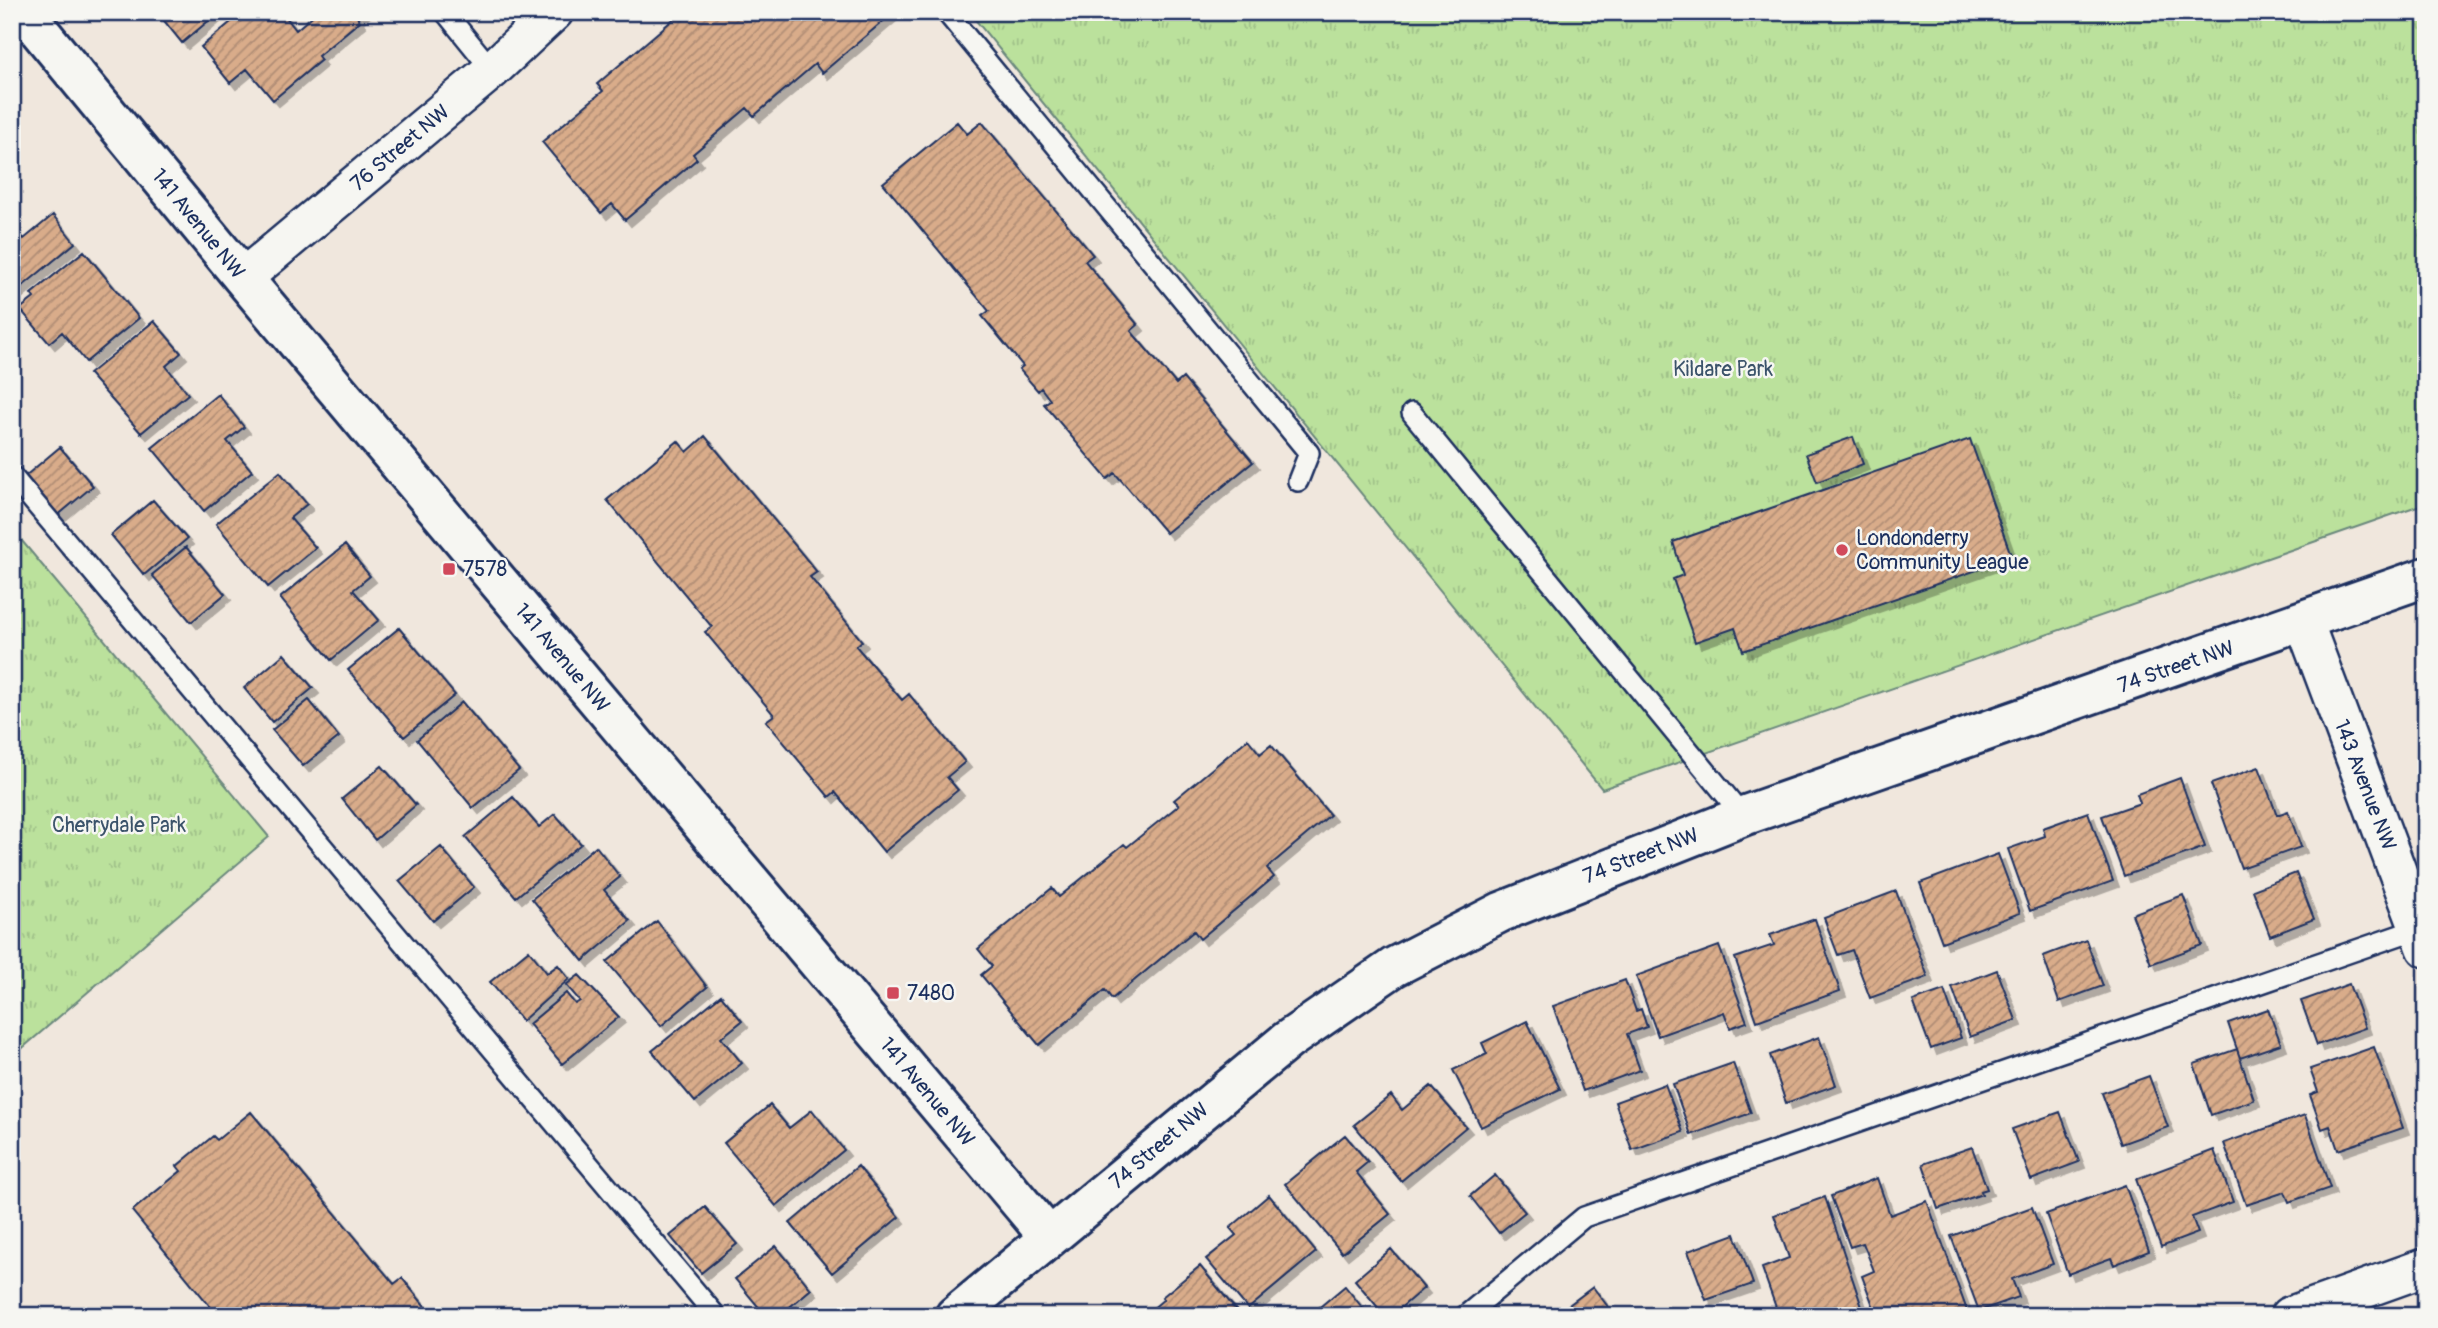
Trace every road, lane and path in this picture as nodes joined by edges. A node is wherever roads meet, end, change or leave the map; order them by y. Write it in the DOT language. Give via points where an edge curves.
graph roads {
  1 [pos="24,12"];
  2 [pos="444,12"];
  3 [pos="554,12"];
  4 [pos="946,12"];
  5 [pos="492,70"];
  6 [pos="243,278"];
  7 [pos="1412,413"];
  8 [pos="12,476"];
  9 [pos="1298,481"];
  10 [pos="2426,577"];
  11 [pos="2304,622"];
  12 [pos="1743,816"];
  13 [pos="2423,934"];
  14 [pos="1049,1237"];
  15 [pos="2426,1267"];
  16 [pos="716,1316"];
  17 [pos="955,1316"];
  18 [pos="1465,1316"];
  19 [pos="2289,1316"];
  1 -- 6 [label="street, 141 Avenue NW"];
  2 -- 5 [label="lane"];
  3 -- 5 [label="street, 76 Street NW"];
  4 -- 9 [label="lane" via="1308,453"];
  5 -- 6 [label="street, 76 Street NW"];
  6 -- 14 [label="street, 141 Avenue NW"];
  7 -- 12 [label="lane"];
  8 -- 16 [label="lane"];
  10 -- 11 [label="street, 74 Street NW"];
  11 -- 12 [label="street, 74 Street NW"];
  11 -- 13 [label="street, 143 Avenue NW"];
  12 -- 14 [label="street, 74 Street NW" via="1501,912 1394,967 1287,1040"];
  13 -- 18 [label="lane" via="1584,1217"];
  14 -- 17 [label="street, 74 Street NW"];
  15 -- 19 [label="street"];
}
